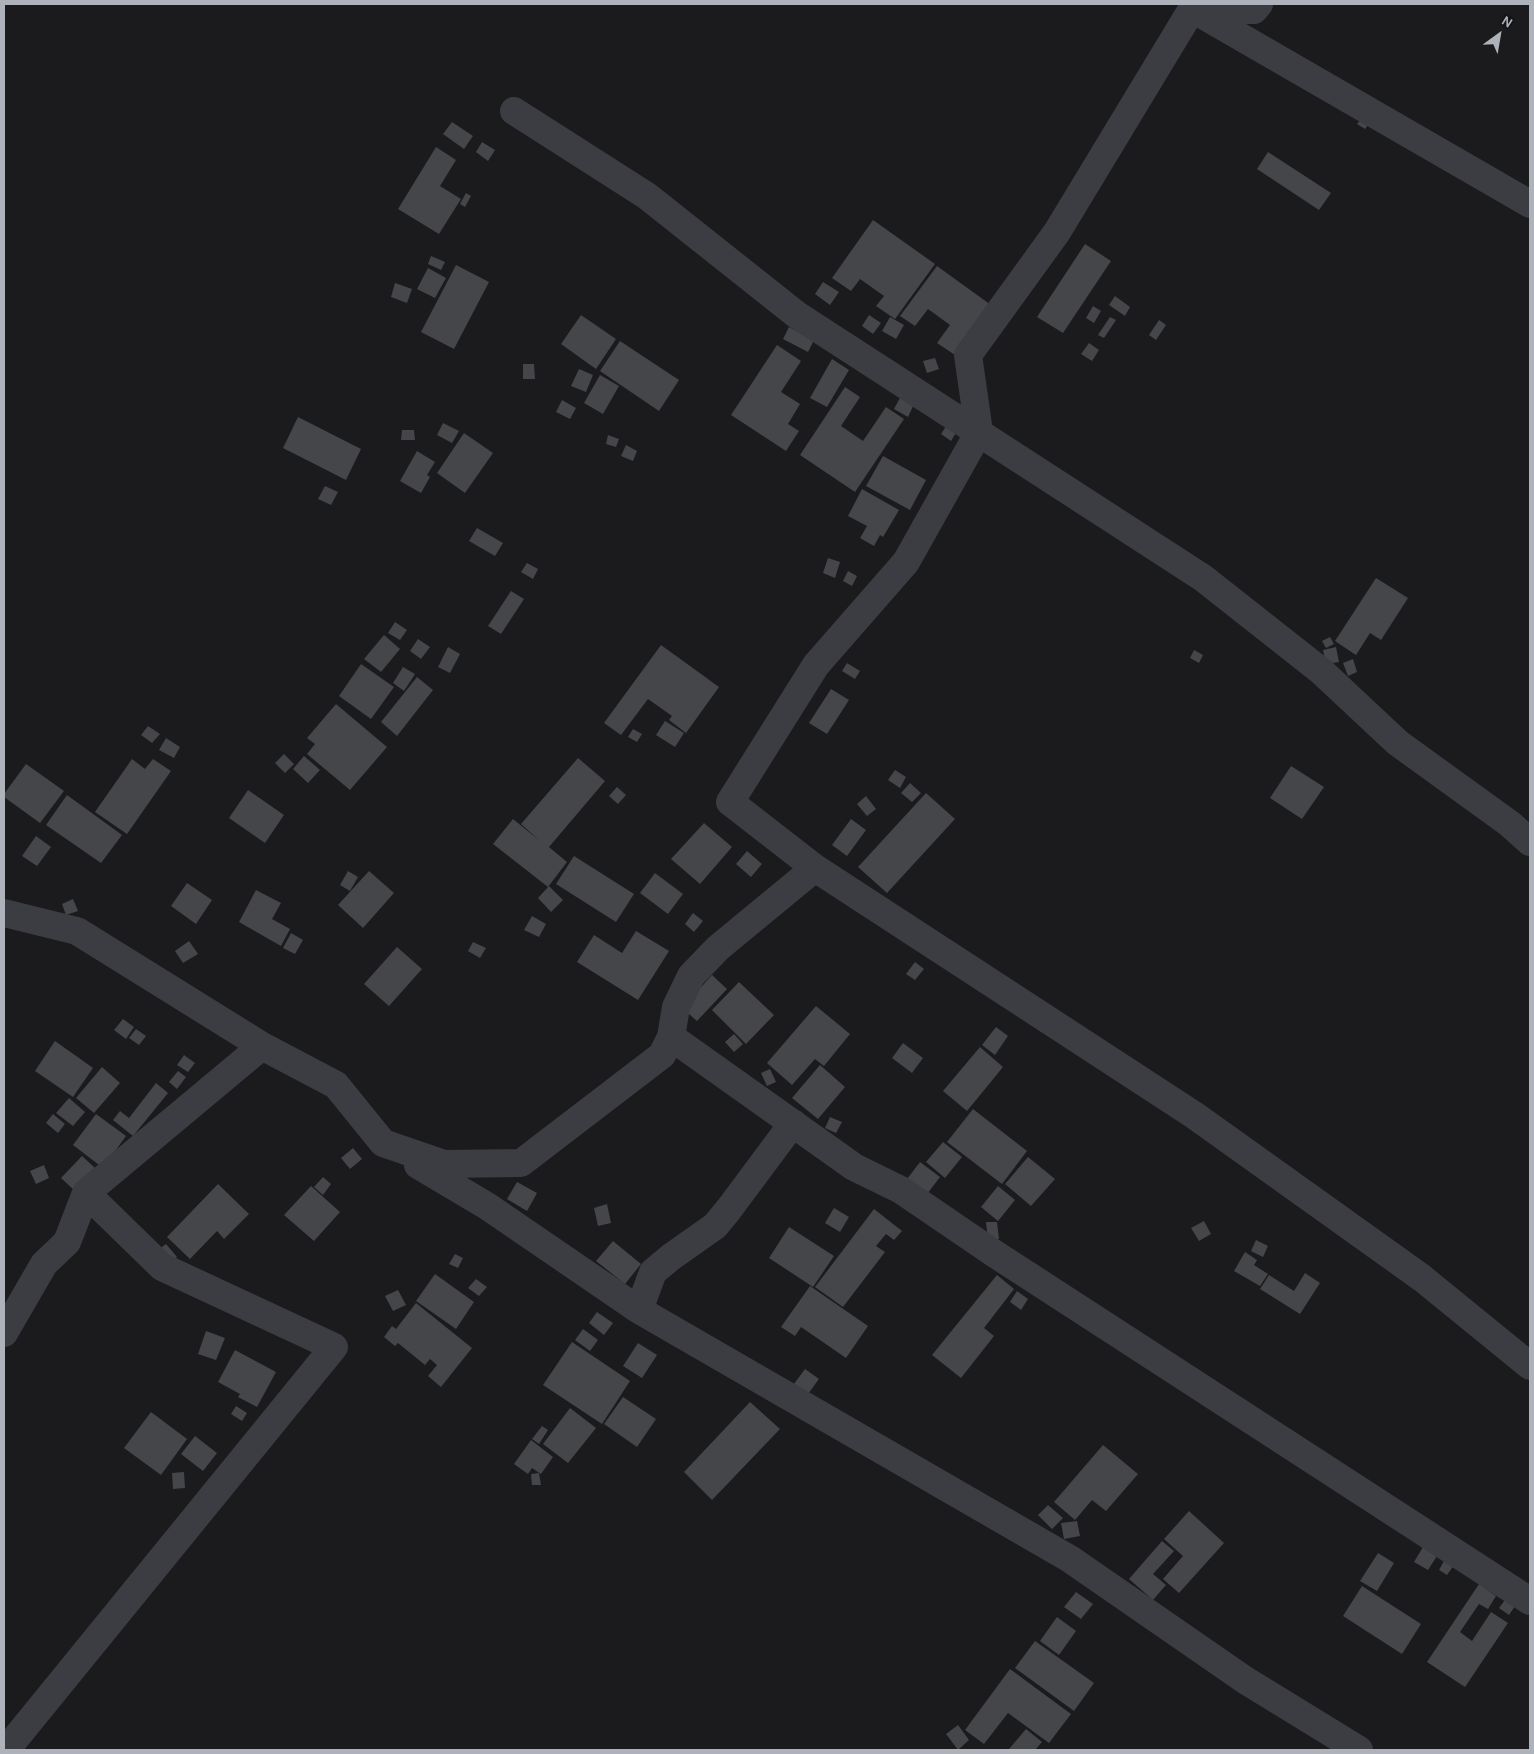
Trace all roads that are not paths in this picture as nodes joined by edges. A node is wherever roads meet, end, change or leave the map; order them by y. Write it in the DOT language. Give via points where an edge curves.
graph roads {
  1 [pos="1258,4"];
  2 [pos="1188,6"];
  3 [pos="514,111"];
  4 [pos="1530,204"];
  5 [pos="979,432"];
  6 [pos="1530,842"];
  7 [pos="815,868"];
  8 [pos="4,913"];
  9 [pos="671,1036"];
  10 [pos="262,1046"];
  11 [pos="793,1124"];
  12 [pos="383,1144"];
  13 [pos="86,1193"];
  14 [pos="639,1310"];
  15 [pos="4,1333"];
  16 [pos="1530,1366"];
  17 [pos="1530,1601"];
  18 [pos="6,1750"];
  19 [pos="1359,1750"];
  1 -- 2 [label="street" via="1254,10"];
  2 -- 4 [label="street"];
  2 -- 5 [label="street" via="1057,232 968,355"];
  3 -- 5 [label="street" via="647,196 797,315"];
  5 -- 6 [label="street" via="1203,578 1321,671 1398,743"];
  5 -- 7 [label="street" via="906,562 816,665 730,802"];
  7 -- 9 [label="street" via="718,948 691,976 676,1007"];
  7 -- 16 [label="street" via="1194,1115 1422,1278"];
  8 -- 10 [label="street" via="77,931"];
  9 -- 11 [label="street"];
  9 -- 12 [label="street" via="662,1055 521,1163 444,1164"];
  10 -- 12 [label="street" via="336,1084"];
  10 -- 13 [label="street"];
  11 -- 14 [label="street" via="715,1226 653,1272"];
  11 -- 17 [label="street" via="854,1167 901,1190"];
  12 -- 14 [label="street" via="487,1206"];
  13 -- 15 [label="street" via="67,1242 44,1264"];
  13 -- 18 [label="street" via="162,1267 334,1347"];
  14 -- 19 [label="street" via="1070,1559 1245,1680"];
}
